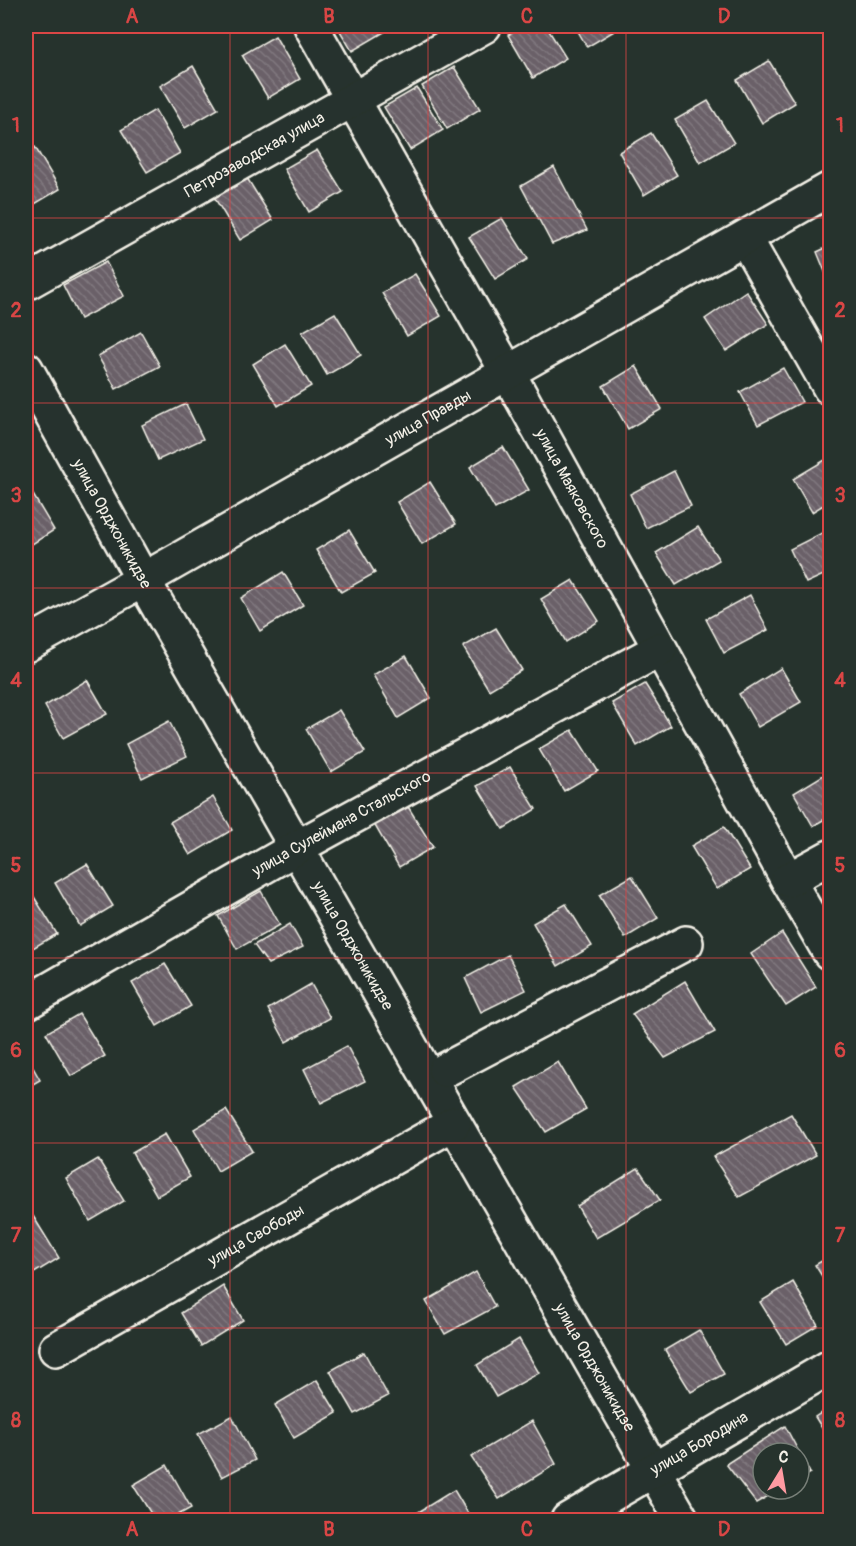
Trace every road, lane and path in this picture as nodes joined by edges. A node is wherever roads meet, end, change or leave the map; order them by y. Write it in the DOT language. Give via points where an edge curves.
graph roads {
  1 [pos="311,26"];
  2 [pos="484,26"];
  3 [pos="352,99"];
  4 [pos="831,189"];
  5 [pos="746,237"];
  6 [pos="26,283"];
  7 [pos="26,369"];
  8 [pos="508,373"];
  9 [pos="831,388"];
  10 [pos="143,580"];
  11 [pos="26,645"];
  12 [pos="660,649"];
  13 [pos="296,848"];
  14 [pos="831,857"];
  15 [pos="788,880"];
  16 [pos="686,943"];
  17 [pos="831,953"];
  18 [pos="26,1003"];
  19 [pos="445,1070"];
  20 [pos="454,1123"];
  21 [pos="56,1349"];
  22 [pos="831,1367"];
  23 [pos="653,1472"];
  24 [pos="568,1521"];
  25 [pos="682,1521"];
  1 -- 3 [label="street, улица Маяковского"];
  2 -- 3 [label="street, Петрозаводская улица"];
  3 -- 6 [label="street, Петрозаводская улица"];
  3 -- 8 [label="street, улица Маяковского"];
  4 -- 5 [label="street, улица Правды"];
  5 -- 8 [label="street, улица Правды"];
  5 -- 9 [label="street"];
  7 -- 10 [label="street, улица Орджоникидзе"];
  8 -- 10 [label="street, улица Правды"];
  8 -- 12 [label="street, улица Маяковского"];
  10 -- 11 [label="street, улица Правды"];
  10 -- 13 [label="street, улица Орджоникидзе"];
  12 -- 13 [label="street, улица Сулеймана Стальского"];
  12 -- 15 [label="street, улица Маяковского"];
  13 -- 18 [label="street, улица Сулеймана Стальского"];
  13 -- 20 [label="street, улица Орджоникидзе"];
  14 -- 15 [label="street"];
  15 -- 17 [label="street, улица Маяковского"];
  16 -- 19 [label="street"];
  20 -- 21 [label="street, улица Свободы"];
  20 -- 23 [label="street, улица Орджоникидзе"];
  22 -- 23 [label="street, улица Бородина"];
  23 -- 24 [label="street, улица Бородина"];
  23 -- 25 [label="street, улица Орджоникидзе"];
}
